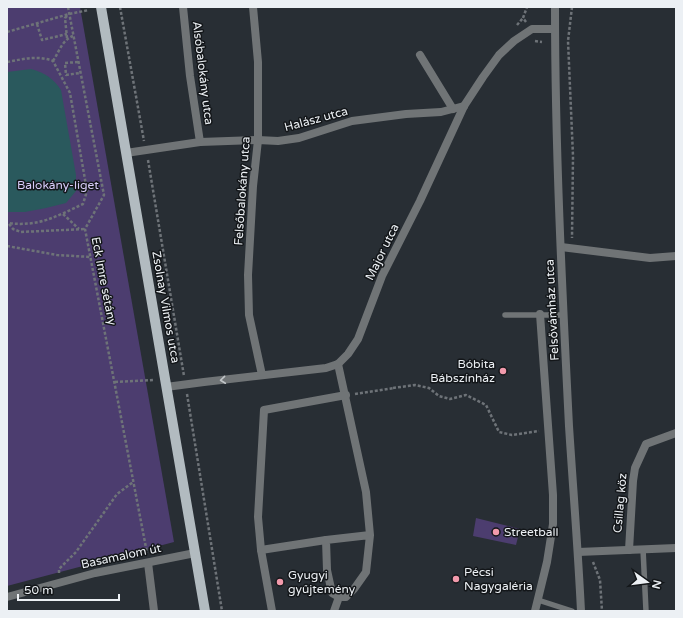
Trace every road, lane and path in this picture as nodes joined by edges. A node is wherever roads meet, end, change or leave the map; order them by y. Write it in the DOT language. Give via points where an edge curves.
graph roads {
  1 [pos="68,7"];
  2 [pos="101,7"];
  3 [pos="120,7"];
  4 [pos="183,7"];
  5 [pos="253,7"];
  6 [pos="556,7"];
  7 [pos="572,7"];
  8 [pos="89,10"];
  9 [pos="69,14"];
  10 [pos="37,24"];
  11 [pos="555,29"];
  12 [pos="7,32"];
  13 [pos="67,34"];
  14 [pos="73,36"];
  15 [pos="67,38"];
  16 [pos="420,54"];
  17 [pos="54,61"];
  18 [pos="7,62"];
  19 [pos="78,62"];
  20 [pos="80,73"];
  21 [pos="464,106"];
  22 [pos="453,109"];
  23 [pos="258,140"];
  24 [pos="200,142"];
  25 [pos="146,150"];
  26 [pos="126,153"];
  27 [pos="63,214"];
  28 [pos="8,224"];
  29 [pos="79,229"];
  30 [pos="86,229"];
  31 [pos="7,246"];
  32 [pos="561,247"];
  33 [pos="572,249"];
  34 [pos="676,256"];
  35 [pos="91,257"];
  36 [pos="540,314"];
  37 [pos="564,314"];
  38 [pos="505,316"];
  39 [pos="338,364"];
  40 [pos="262,375"];
  41 [pos="184,376"];
  42 [pos="154,380"];
  43 [pos="115,382"];
  44 [pos="185,384"];
  45 [pos="166,387"];
  46 [pos="346,395"];
  47 [pos="548,430"];
  48 [pos="676,432"];
  49 [pos="133,482"];
  50 [pos="370,535"];
  51 [pos="326,540"];
  52 [pos="676,548"];
  53 [pos="643,549"];
  54 [pos="261,550"];
  55 [pos="629,550"];
  56 [pos="589,551"];
  57 [pos="578,552"];
  58 [pos="195,553"];
  59 [pos="148,563"];
  60 [pos="58,583"];
  61 [pos="7,597"];
  62 [pos="340,597"];
  63 [pos="538,600"];
  64 [pos="154,611"];
  65 [pos="205,611"];
  66 [pos="222,611"];
  67 [pos="272,611"];
  68 [pos="334,611"];
  69 [pos="535,611"];
  70 [pos="572,611"];
  71 [pos="581,611"];
  72 [pos="602,611"];
  73 [pos="646,611"];
  1 -- 9 [label="path, Eck Imre sétány"];
  2 -- 26 [label="main road, Zsolnay Vilmos utca"];
  3 -- 25 [label="path"];
  4 -- 24 [label="street, Alsóbalokány utca"];
  5 -- 23 [label="street, Felsőbalokány utca" via="258,62"];
  6 -- 11 [label="street, Felsővámház utca"];
  7 -- 33 [label="path" via="568,41 573,156"];
  8 -- 9 [label="path"];
  9 -- 10 [label="path"];
  9 -- 13 [label="path" via="65,18"];
  9 -- 14 [label="path, Eck Imre sétány"];
  10 -- 12 [label="path"];
  10 -- 13 [label="path" via="42,40"];
  11 -- 21 [label="street, Major utca" via="532,29 514,41 499,55"];
  11 -- 32 [label="street, Felsővámház utca"];
  13 -- 15 [label="path"];
  14 -- 15 [label="path"];
  14 -- 19 [label="path, Eck Imre sétány"];
  15 -- 17 [label="path"];
  16 -- 22 [label="street"];
  17 -- 18 [label="path" via="35,58"];
  17 -- 27 [label="path" via="70,93 87,191 83,204"];
  19 -- 20 [label="path, Eck Imre sétány"];
  19 -- 20 [label="path" via="65,63 66,75"];
  20 -- 30 [label="path, Eck Imre sétány" via="104,195"];
  21 -- 22 [label="street, Halász utca"];
  21 -- 39 [label="street, Major utca" via="382,276 358,339"];
  22 -- 23 [label="street, Halász utca" via="352,121 299,138"];
  23 -- 24 [label="street, Halász utca"];
  23 -- 40 [label="street, Felsőbalokány utca" via="248,275 249,315"];
  24 -- 25 [label="street, Halász utca"];
  25 -- 26 [label="street, Halász utca"];
  25 -- 41 [label="path"];
  26 -- 45 [label="main road, Zsolnay Vilmos utca"];
  27 -- 28 [label="path" via="35,224"];
  27 -- 29 [label="path"];
  28 -- 29 [label="path" via="20,232"];
  29 -- 30 [label="path"];
  30 -- 35 [label="path, Eck Imre sétány"];
  31 -- 35 [label="path" via="57,255"];
  32 -- 33 [label="street"];
  32 -- 37 [label="street, Felsővámház utca"];
  33 -- 34 [label="street" via="650,258"];
  35 -- 43 [label="path, Eck Imre sétány"];
  36 -- 37 [label="lane"];
  36 -- 38 [label="lane"];
  36 -- 47 [label="street"];
  37 -- 57 [label="street, Felsővámház utca"];
  39 -- 40 [label="street" via="326,368"];
  39 -- 46 [label="street"];
  40 -- 44 [label="street, one-way"];
  42 -- 43 [label="path"];
  43 -- 49 [label="path, Eck Imre sétány"];
  44 -- 45 [label="street"];
  44 -- 66 [label="path"];
  45 -- 58 [label="main road, Zsolnay Vilmos utca"];
  46 -- 47 [label="path" via="415,385 429,388 439,396 450,399 466,395 486,406 499,432 512,435"];
  46 -- 50 [label="street" via="366,492"];
  46 -- 54 [label="street" via="264,410 258,517"];
  47 -- 63 [label="street" via="553,524"];
  48 -- 55 [label="street, Csillag köz" via="646,444 635,468"];
  49 -- 59 [label="path, Eck Imre sétány"];
  49 -- 60 [label="path" via="117,494 76,552 59,569"];
  50 -- 51 [label="street"];
  50 -- 62 [label="street" via="366,572 354,590 346,597"];
  51 -- 54 [label="street"];
  51 -- 62 [label="street" via="327,570 332,593"];
  52 -- 53 [label="street"];
  53 -- 55 [label="street"];
  53 -- 73 [label="lane"];
  54 -- 67 [label="street"];
  55 -- 56 [label="street"];
  56 -- 57 [label="street"];
  56 -- 72 [label="path" via="600,580"];
  57 -- 71 [label="street, Felsővámház utca"];
  58 -- 59 [label="street, Basamalom út"];
  58 -- 65 [label="main road, Zsolnay Vilmos utca"];
  59 -- 60 [label="street, Basamalom út"];
  59 -- 64 [label="street"];
  60 -- 61 [label="street, Basamalom út"];
  62 -- 68 [label="street"];
  63 -- 69 [label="street"];
  63 -- 70 [label="lane"];
}
